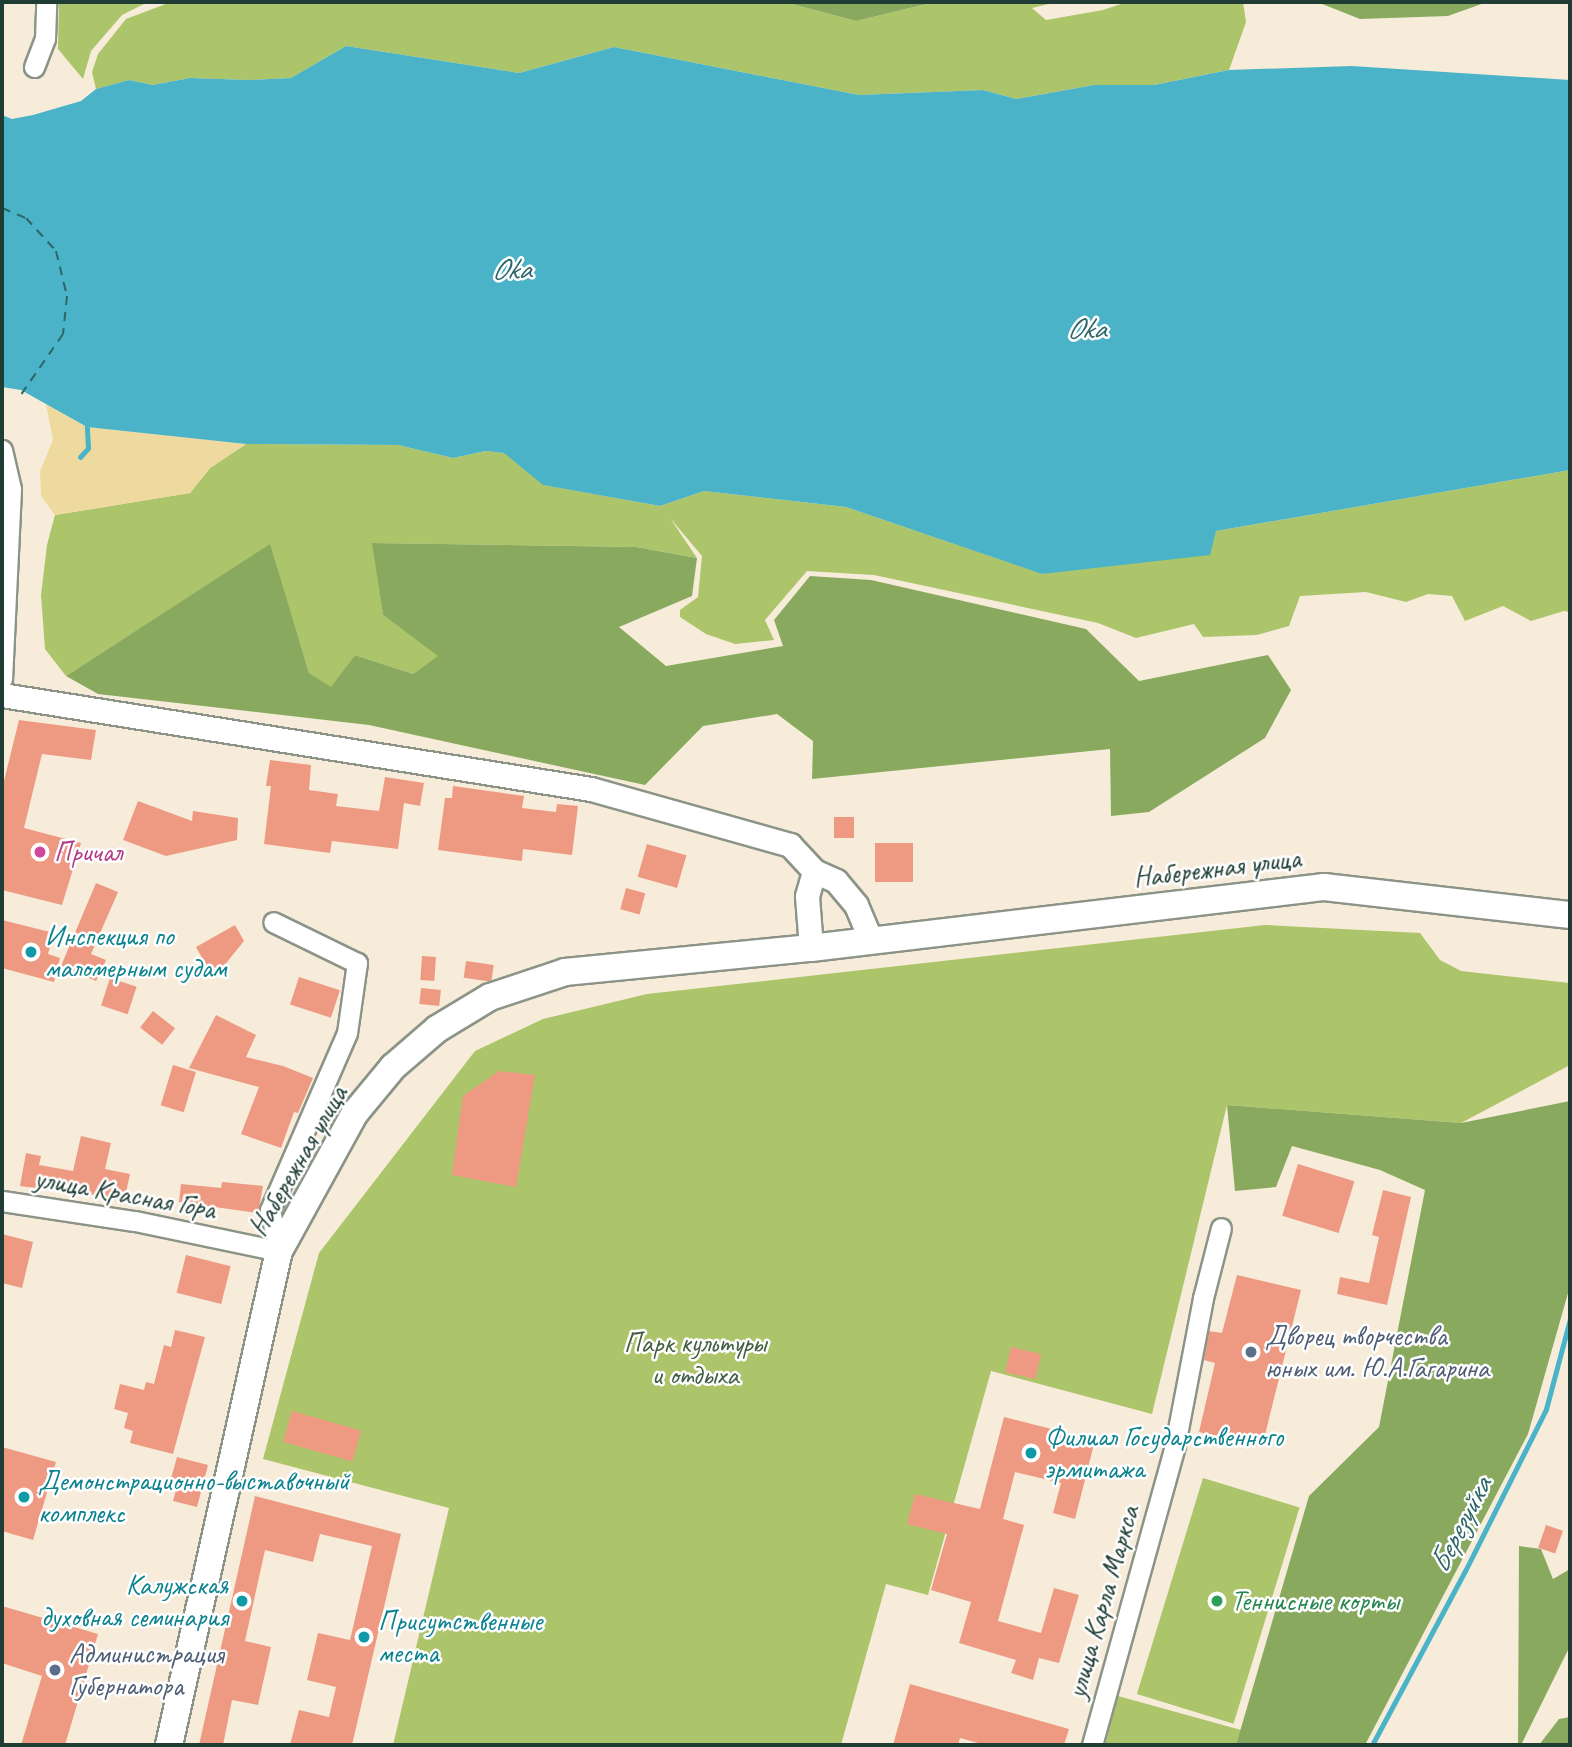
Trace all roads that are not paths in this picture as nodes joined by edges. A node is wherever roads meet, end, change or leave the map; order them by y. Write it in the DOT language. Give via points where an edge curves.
graph roads {
  1 [pos="46,2"];
  2 [pos="34,67"];
  3 [pos="2,450"];
  4 [pos="2,680"];
  5 [pos="2,695"];
  6 [pos="814,871"];
  7 [pos="1570,915"];
  8 [pos="273,922"];
  9 [pos="872,941"];
  10 [pos="811,948"];
  11 [pos="2,1201"];
  12 [pos="1221,1228"];
  13 [pos="279,1251"];
  14 [pos="169,1745"];
  15 [pos="1092,1745"];
  1 -- 2 [label="street" via="45,39"];
  3 -- 4 [label="street" via="11,489"];
  5 -- 6 [label="street" via="591,789 790,845"];
  6 -- 9 [label="street" via="836,881 856,905"];
  6 -- 10 [label="street" via="807,896"];
  7 -- 9 [label="main road, Набережная улица" via="1324,887"];
  8 -- 13 [label="street" via="357,963 347,1033 270,1210"];
  9 -- 10 [label="main road, Набережная улица"];
  10 -- 13 [label="main road, Набережная улица" via="565,972 490,997 437,1029 393,1067 328,1160"];
  11 -- 13 [label="street, улица Красная Гора" via="135,1221"];
  12 -- 15 [label="street, улица Карла Маркса" via="1175,1445"];
  13 -- 14 [label="main road, Набережная улица"];
}
